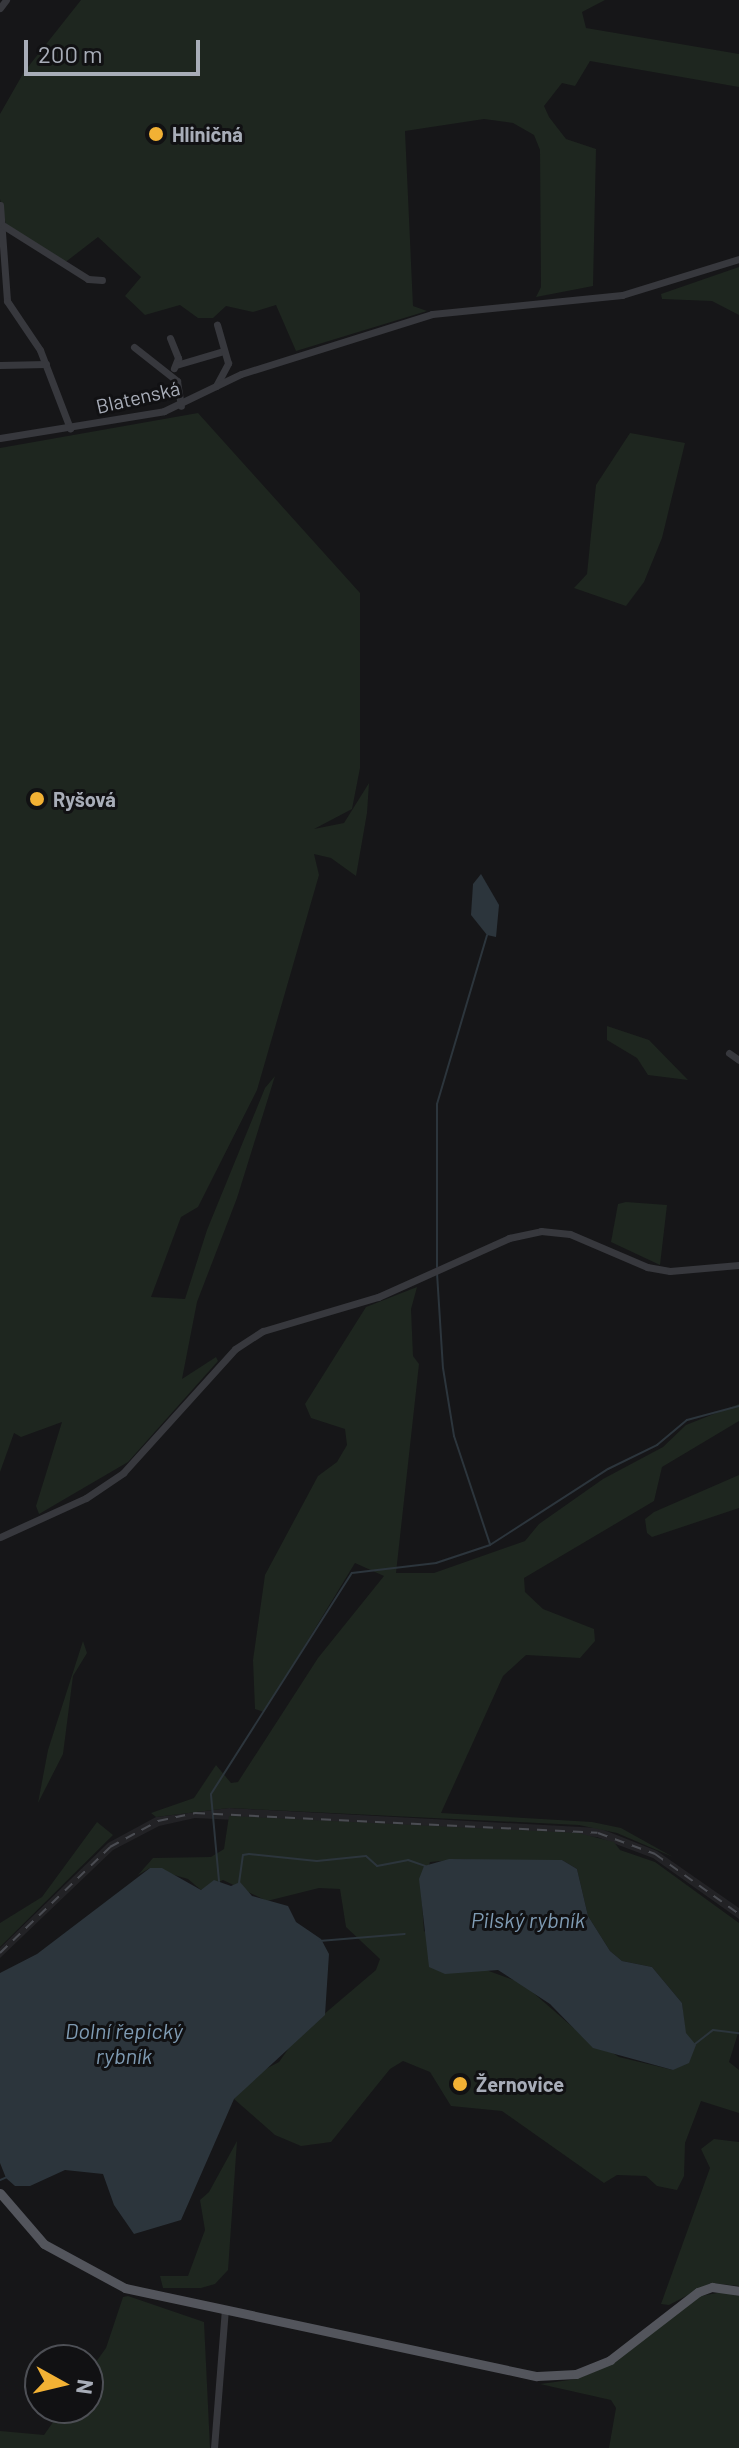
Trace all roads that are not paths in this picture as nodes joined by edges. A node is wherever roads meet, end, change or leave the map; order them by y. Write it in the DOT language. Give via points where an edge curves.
graph roads {
  1 [pos="6,0"];
  2 [pos="0,8"];
  3 [pos="0,205"];
  4 [pos="4,226"];
  5 [pos="739,259"];
  6 [pos="1,261"];
  7 [pos="102,280"];
  8 [pos="4,301"];
  9 [pos="217,325"];
  10 [pos="170,338"];
  11 [pos="134,347"];
  12 [pos="224,351"];
  13 [pos="46,364"];
  14 [pos="0,365"];
  15 [pos="176,365"];
  16 [pos="170,373"];
  17 [pos="215,388"];
  18 [pos="181,406"];
  19 [pos="70,428"];
  20 [pos="0,438"];
  21 [pos="729,1053"];
  22 [pos="739,1060"];
  23 [pos="739,1265"];
  24 [pos="0,1537"];
  25 [pos="0,2193"];
  26 [pos="739,2291"];
  27 [pos="225,2309"];
  28 [pos="214,2448"];
  1 -- 2 [label="street"];
  3 -- 4 [label="street"];
  4 -- 6 [label="street"];
  4 -- 7 [label="street" via="88,279"];
  5 -- 17 [label="street, Blatenská" via="622,295 432,314 276,362"];
  6 -- 8 [label="street"];
  8 -- 13 [label="street"];
  9 -- 12 [label="street"];
  10 -- 15 [label="street"];
  11 -- 16 [label="street"];
  12 -- 15 [label="street"];
  12 -- 17 [label="street" via="228,363"];
  13 -- 14 [label="street"];
  13 -- 19 [label="street"];
  15 -- 16 [label="street"];
  16 -- 18 [label="street" via="180,385"];
  17 -- 18 [label="street, Blatenská"];
  18 -- 19 [label="street, Blatenská"];
  19 -- 20 [label="street, Blatenská"];
  21 -- 22 [label="street"];
  23 -- 24 [label="street" via="670,1271 647,1267 570,1234 541,1231 509,1238 378,1297 263,1331 235,1349 123,1473 75,1503"];
  25 -- 27 [label="main road" via="27,2230 96,2275 138,2291"];
  26 -- 27 [label="main road" via="712,2287 698,2292 610,2360 559,2377"];
  27 -- 28 [label="street"];
}
